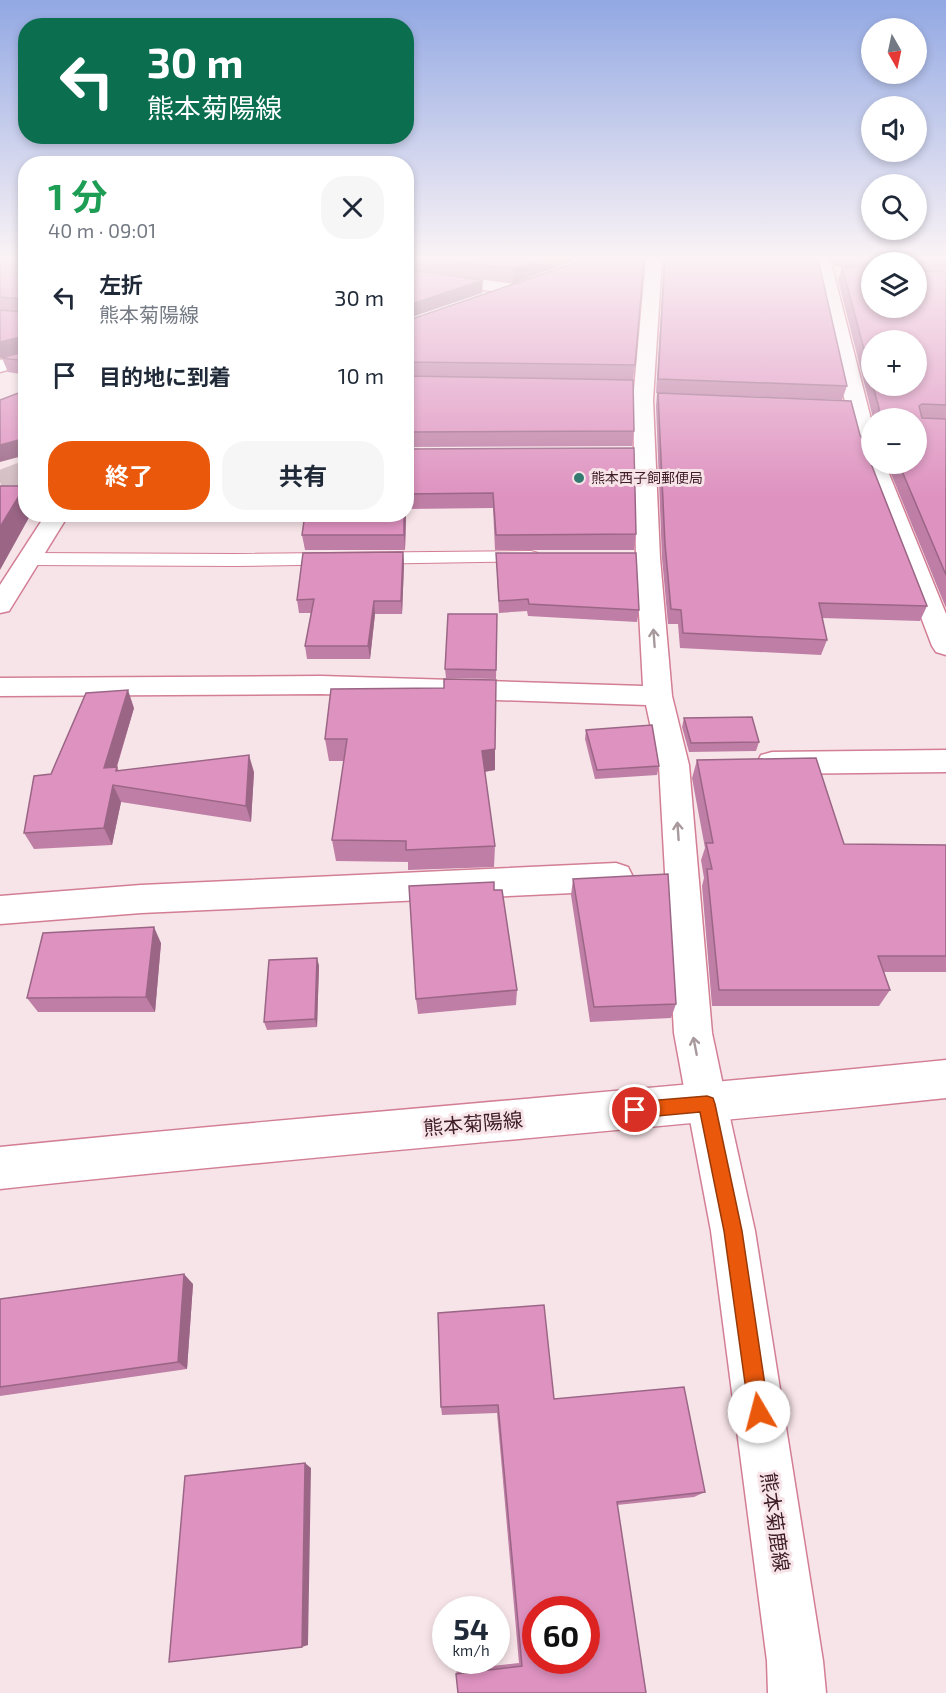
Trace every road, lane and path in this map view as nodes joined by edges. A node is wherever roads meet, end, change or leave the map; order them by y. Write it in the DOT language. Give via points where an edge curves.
graph roads {
  1 [pos="648,338"];
  2 [pos="838,338"];
  3 [pos="18,361"];
  4 [pos="0,366"];
  5 [pos="858,416"];
  6 [pos="621,454"];
  7 [pos="645,454"];
  8 [pos="878,474"];
  9 [pos="53,522"];
  10 [pos="546,557"];
  11 [pos="625,558"];
  12 [pos="648,558"];
  13 [pos="30,559"];
  14 [pos="0,605"];
  15 [pos="946,646"];
  16 [pos="0,687"];
  17 [pos="658,696"];
  18 [pos="946,761"];
  19 [pos="745,764"];
  20 [pos="681,874"];
  21 [pos="0,910"];
  22 [pos="946,1079"];
  23 [pos="707,1104"];
  24 [pos="0,1168"];
  25 [pos="798,1693"];
  1 -- 7 [label="street, 熊本菊鹿線" via="643,393"];
  2 -- 5 [label="street"];
  3 -- 4 [label="street"];
  6 -- 7 [label="street"];
  7 -- 12 [label="street, 熊本菊鹿線"];
  8 -- 15 [label="street"];
  9 -- 13 [label="street"];
  10 -- 13 [label="lane"];
  11 -- 12 [label="lane"];
  17 -- 12 [label="street, 熊本菊鹿線, one-way"];
  13 -- 14 [label="street"];
  16 -- 17 [label="street" via="321,685"];
  20 -- 17 [label="street, 熊本菊鹿線, one-way" via="686,765"];
  18 -- 19 [label="street"];
  20 -- 21 [label="street" via="141,899"];
  23 -- 20 [label="street, 熊本菊鹿線, one-way" via="693,1033"];
  22 -- 23 [label="street, 熊本菊陽線"];
  23 -- 24 [label="street, 熊本菊陽線"];
  23 -- 25 [label="street, 熊本菊鹿線" via="733,1231"];
}
